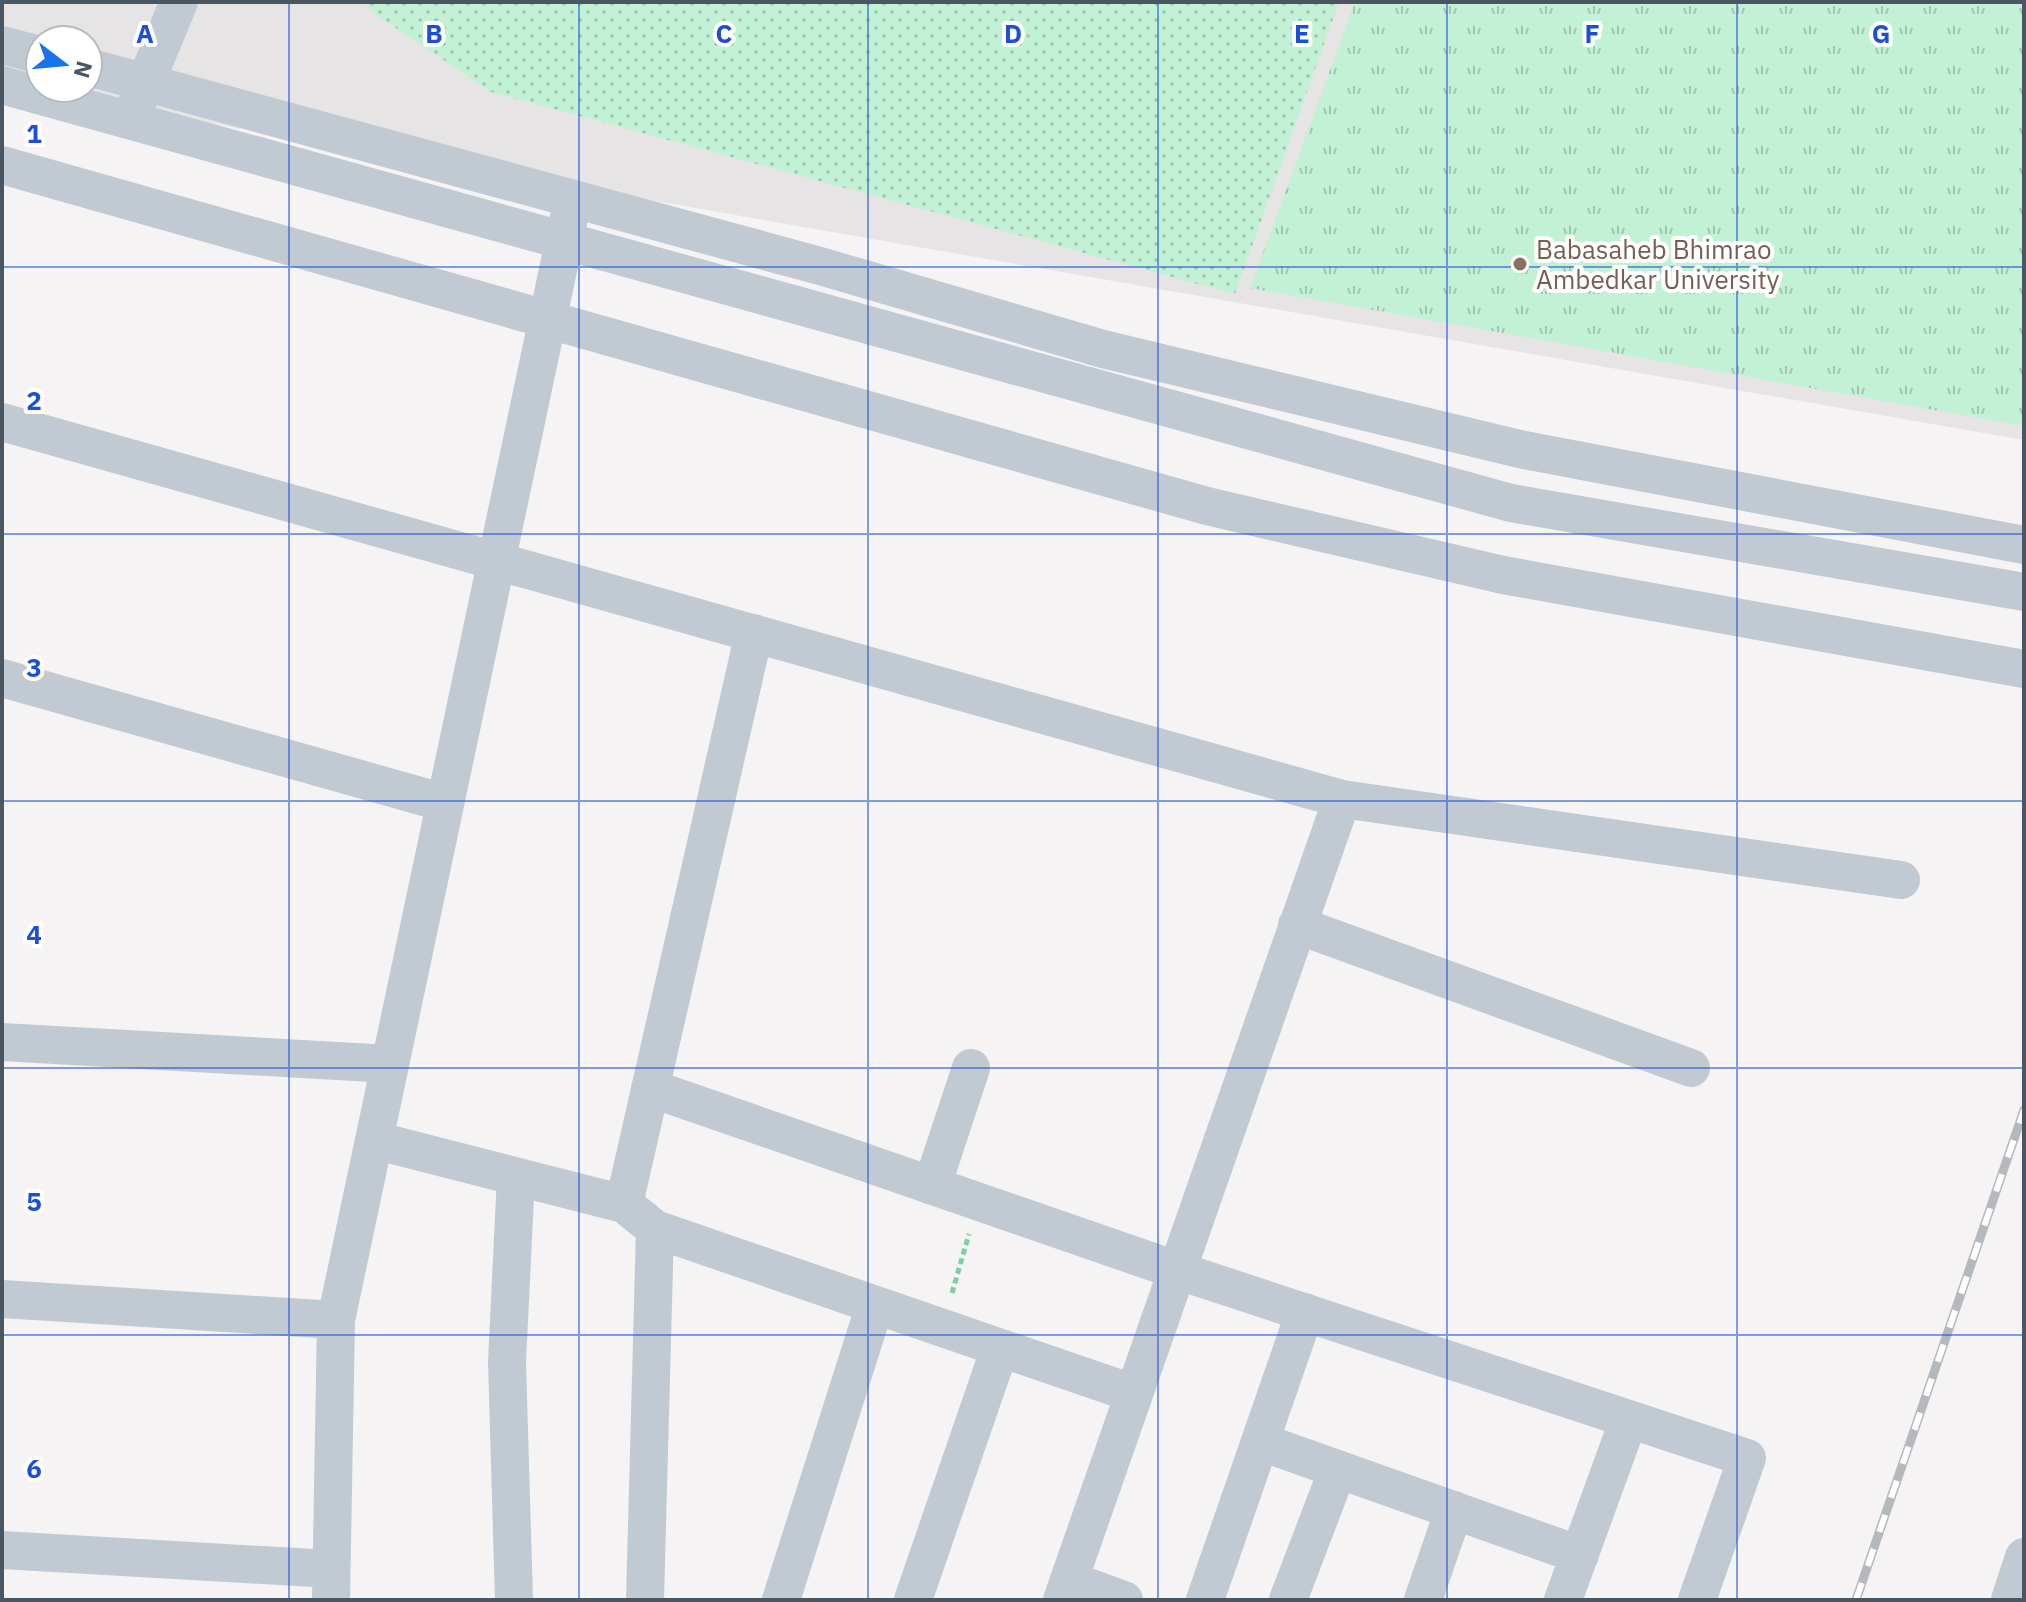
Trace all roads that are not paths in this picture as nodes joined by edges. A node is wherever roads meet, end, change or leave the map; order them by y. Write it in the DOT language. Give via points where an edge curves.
graph roads {
  1 [pos="179,2"];
  2 [pos="2,45"];
  3 [pos="24,51"];
  4 [pos="104,71"];
  5 [pos="145,82"];
  6 [pos="2,85"];
  7 [pos="131,118"];
  8 [pos="2,165"];
  9 [pos="573,200"];
  10 [pos="564,241"];
  11 [pos="548,320"];
  12 [pos="2,422"];
  13 [pos="2024,545"];
  14 [pos="497,560"];
  15 [pos="2024,592"];
  16 [pos="754,633"];
  17 [pos="2024,669"];
  18 [pos="2,678"];
  19 [pos="1342,799"];
  20 [pos="445,803"];
  21 [pos="1901,880"];
  22 [pos="1297,925"];
  23 [pos="2,1042"];
  24 [pos="390,1064"];
  25 [pos="971,1068"];
  26 [pos="1691,1068"];
  27 [pos="650,1088"];
  28 [pos="374,1140"];
  29 [pos="516,1177"];
  30 [pos="932,1186"];
  31 [pos="624,1204"];
  32 [pos="655,1229"];
  33 [pos="1176,1270"];
  34 [pos="2,1299"];
  35 [pos="875,1305"];
  36 [pos="1305,1312"];
  37 [pos="336,1320"];
  38 [pos="1000,1348"];
  39 [pos="1132,1393"];
  40 [pos="1629,1419"];
  41 [pos="1261,1442"];
  42 [pos="1338,1469"];
  43 [pos="1454,1510"];
  44 [pos="2,1550"];
  45 [pos="1580,1555"];
  46 [pos="2024,1557"];
  47 [pos="331,1584"];
  48 [pos="1065,1590"];
  49 [pos="514,1600"];
  50 [pos="645,1600"];
  51 [pos="781,1600"];
  52 [pos="913,1600"];
  53 [pos="1124,1600"];
  54 [pos="1205,1600"];
  55 [pos="1288,1600"];
  56 [pos="1423,1600"];
  57 [pos="1563,1600"];
  58 [pos="1697,1600"];
  59 [pos="2010,1600"];
  1 -- 5 [label="street"];
  2 -- 3 [label="street"];
  4 -- 5 [label="street"];
  5 -- 7 [label="street"];
  5 -- 9 [label="street"];
  6 -- 7 [label="street"];
  7 -- 10 [label="street"];
  8 -- 11 [label="street"];
  9 -- 10 [label="street"];
  9 -- 13 [label="street" via="1103,349 1509,447"];
  10 -- 11 [label="street"];
  10 -- 15 [label="street" via="1511,503"];
  11 -- 14 [label="street"];
  11 -- 17 [label="street" via="1207,506 1503,575"];
  12 -- 14 [label="street"];
  14 -- 16 [label="street"];
  14 -- 20 [label="street"];
  16 -- 19 [label="street"];
  16 -- 27 [label="street"];
  18 -- 20 [label="street"];
  19 -- 21 [label="street"];
  19 -- 22 [label="street"];
  20 -- 24 [label="street"];
  22 -- 26 [label="street"];
  22 -- 33 [label="street"];
  23 -- 24 [label="street"];
  24 -- 28 [label="street"];
  25 -- 30 [label="street"];
  27 -- 30 [label="street"];
  27 -- 31 [label="street"];
  28 -- 29 [label="street"];
  28 -- 37 [label="street"];
  29 -- 31 [label="street"];
  29 -- 49 [label="street" via="507,1362"];
  30 -- 33 [label="street"];
  31 -- 32 [label="street"];
  32 -- 35 [label="street"];
  32 -- 50 [label="street"];
  33 -- 36 [label="street"];
  33 -- 39 [label="street"];
  34 -- 37 [label="street"];
  35 -- 38 [label="street"];
  35 -- 51 [label="street"];
  36 -- 40 [label="street"];
  36 -- 41 [label="street"];
  37 -- 47 [label="street"];
  38 -- 39 [label="street"];
  38 -- 52 [label="street"];
  39 -- 48 [label="street"];
  40 -- 45 [label="street"];
  40 -- 58 [label="street" via="1747,1458"];
  41 -- 42 [label="street"];
  41 -- 54 [label="street"];
  42 -- 43 [label="street"];
  42 -- 55 [label="street"];
  43 -- 45 [label="street"];
  43 -- 56 [label="street"];
  44 -- 47 [label="street"];
  45 -- 57 [label="street"];
  46 -- 59 [label="street"];
  48 -- 53 [label="street"];
}
